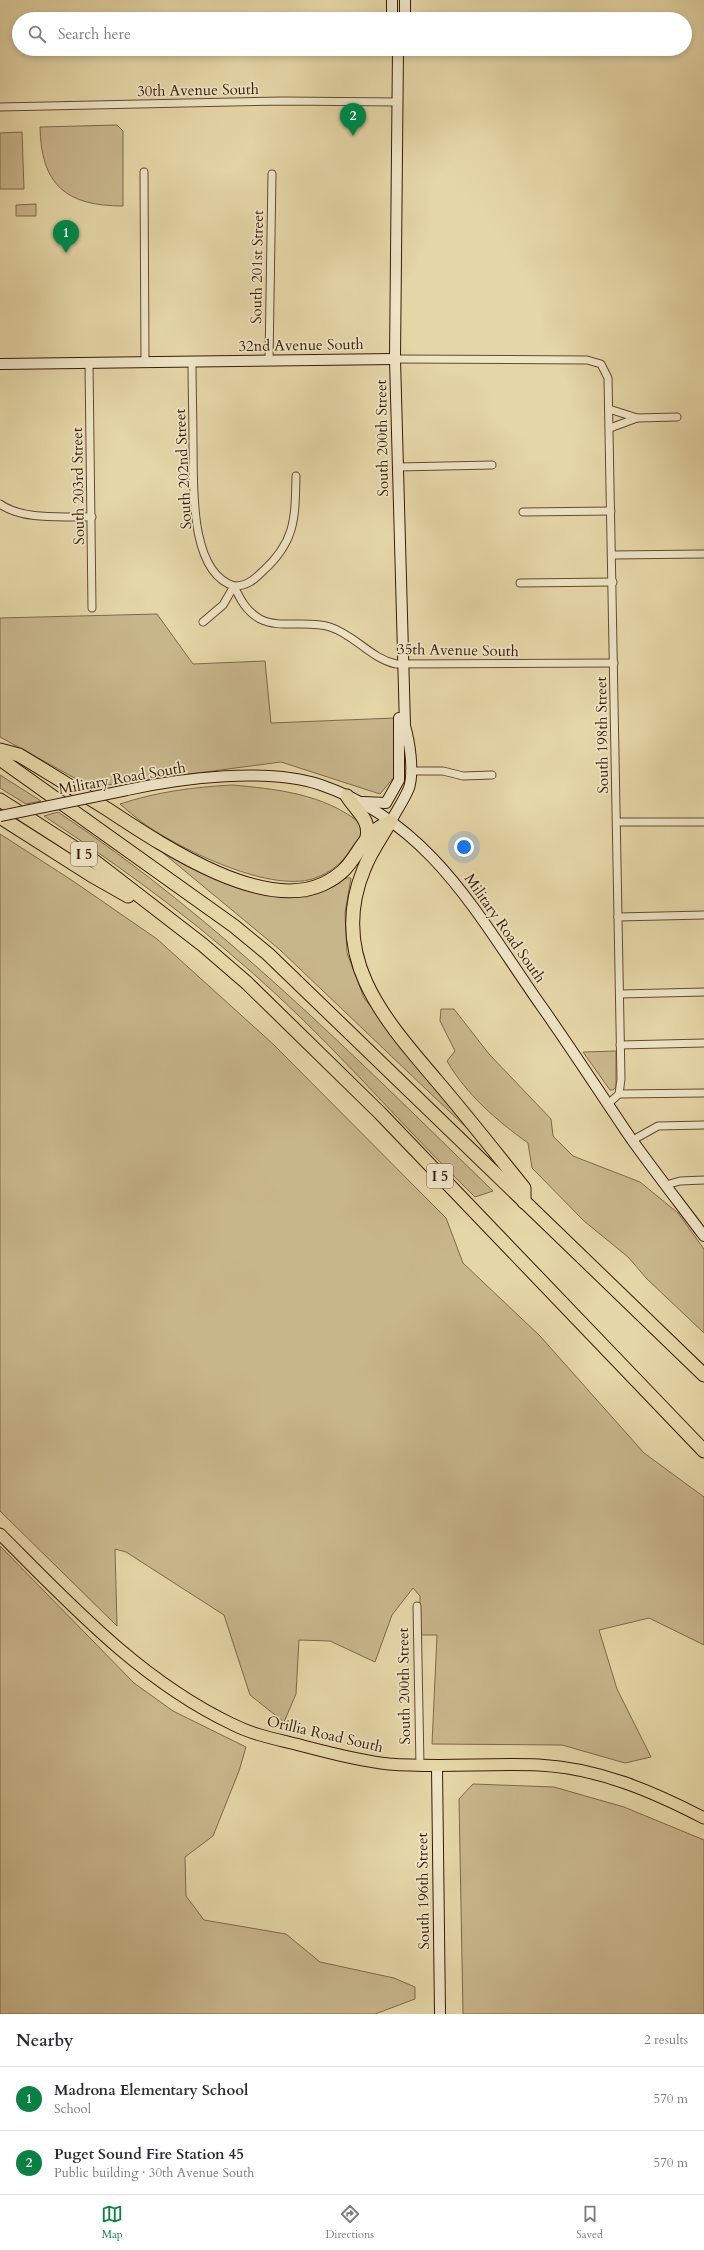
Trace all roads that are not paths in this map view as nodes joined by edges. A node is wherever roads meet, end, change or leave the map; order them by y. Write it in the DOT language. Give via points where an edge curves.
graph roads {
  1 [pos="392,0"];
  2 [pos="405,0"];
  3 [pos="392,12"];
  4 [pos="405,12"];
  5 [pos="398,56"];
  6 [pos="397,102"];
  7 [pos="0,106"];
  8 [pos="144,172"];
  9 [pos="272,174"];
  10 [pos="395,359"];
  11 [pos="269,360"];
  12 [pos="192,361"];
  13 [pos="145,362"];
  14 [pos="89,363"];
  15 [pos="0,364"];
  16 [pos="601,364"];
  17 [pos="609,409"];
  18 [pos="636,418"];
  19 [pos="677,418"];
  20 [pos="610,428"];
  21 [pos="492,465"];
  22 [pos="398,467"];
  23 [pos="296,476"];
  24 [pos="0,504"];
  25 [pos="611,511"];
  26 [pos="523,512"];
  27 [pos="92,517"];
  28 [pos="704,554"];
  29 [pos="612,555"];
  30 [pos="613,582"];
  31 [pos="520,583"];
  32 [pos="234,586"];
  33 [pos="92,608"];
  34 [pos="203,622"];
  35 [pos="614,663"];
  36 [pos="403,664"];
  37 [pos="405,706"];
  38 [pos="0,750"];
  39 [pos="0,759"];
  40 [pos="410,771"];
  41 [pos="492,775"];
  42 [pos="347,796"];
  43 [pos="0,800"];
  44 [pos="360,802"];
  45 [pos="0,816"];
  46 [pos="391,821"];
  47 [pos="617,822"];
  48 [pos="704,822"];
  49 [pos="365,842"];
  50 [pos="164,915"];
  51 [pos="704,915"];
  52 [pos="618,917"];
  53 [pos="704,992"];
  54 [pos="620,994"];
  55 [pos="704,1043"];
  56 [pos="620,1045"];
  57 [pos="704,1093"];
  58 [pos="619,1094"];
  59 [pos="609,1103"];
  60 [pos="704,1125"];
  61 [pos="633,1140"];
  62 [pos="704,1180"];
  63 [pos="666,1185"];
  64 [pos="524,1202"];
  65 [pos="704,1236"];
  66 [pos="704,1375"];
  67 [pos="704,1451"];
  68 [pos="0,1534"];
  69 [pos="417,1606"];
  70 [pos="420,1766"];
  71 [pos="437,1767"];
  72 [pos="704,1818"];
  73 [pos="440,2014"];
  1 -- 3 [label="main road"];
  2 -- 4 [label="main road"];
  5 -- 6 [label="main road, South 200th Street"];
  6 -- 7 [label="street, 30th Avenue South" via="283,101"];
  6 -- 10 [label="main road, South 200th Street"];
  8 -- 13 [label="street"];
  9 -- 11 [label="street, South 201st Street"];
  10 -- 11 [label="main road, 32nd Avenue South"];
  10 -- 16 [label="street, 32nd Avenue South" via="578,359"];
  10 -- 22 [label="main road, South 200th Street"];
  11 -- 12 [label="main road, 32nd Avenue South"];
  12 -- 13 [label="main road, 32nd Avenue South"];
  12 -- 32 [label="street, South 202nd Street" via="194,497 197,528 211,565 222,580"];
  13 -- 14 [label="main road, 32nd Avenue South"];
  14 -- 15 [label="main road, 32nd Avenue South"];
  14 -- 27 [label="street, South 203rd Street"];
  16 -- 17 [label="street, South 198th Street" via="608,378"];
  17 -- 18 [label="street"];
  17 -- 20 [label="street, South 198th Street"];
  18 -- 19 [label="street"];
  18 -- 20 [label="street"];
  20 -- 25 [label="street, South 198th Street"];
  21 -- 22 [label="street"];
  22 -- 36 [label="main road, South 200th Street"];
  23 -- 32 [label="street" via="294,522 286,545 276,559 254,580 246,585"];
  24 -- 27 [label="street" via="13,511 28,514"];
  25 -- 26 [label="street"];
  25 -- 29 [label="street, South 198th Street"];
  27 -- 33 [label="street, South 203rd Street"];
  28 -- 29 [label="street"];
  29 -- 30 [label="street, South 198th Street"];
  30 -- 31 [label="street"];
  30 -- 35 [label="street, South 198th Street"];
  32 -- 34 [label="street" via="220,608"];
  32 -- 36 [label="street, 35th Avenue South" via="246,608 260,618 275,623 329,627 354,639 379,658"];
  35 -- 36 [label="street, 35th Avenue South"];
  35 -- 47 [label="street, South 198th Street"];
  36 -- 37 [label="main road, South 200th Street"];
  37 -- 40 [label="main road, South 200th Street" via="405,726 410,743"];
  37 -- 44 [label="main road" via="400,713 397,785 386,803"];
  38 -- 49 [label="highway" via="20,755 132,826 191,859 218,873 259,887 295,891 322,884 347,869"];
  39 -- 64 [label="highway, I 5" via="234,926 268,954"];
  40 -- 41 [label="street" via="443,770 463,776"];
  40 -- 46 [label="main road, South 200th Street" via="409,786"];
  42 -- 44 [label="main road, Military Road South"];
  42 -- 45 [label="main road, Military Road South, bridge" via="320,785 271,776 166,782"];
  42 -- 49 [label="highway" via="367,823 368,833"];
  43 -- 50 [label="highway, I 5" via="88,857"];
  44 -- 46 [label="main road, Military Road South"];
  45 -- 50 [label="highway" via="90,875"];
  46 -- 49 [label="highway" via="374,832"];
  46 -- 59 [label="main road, Military Road South" via="437,861 469,899"];
  46 -- 64 [label="highway" via="363,871 354,903 353,936 361,973 372,998 391,1027 524,1188"];
  47 -- 48 [label="street"];
  47 -- 52 [label="street, South 198th Street"];
  50 -- 67 [label="highway, I 5" via="203,945 303,1036"];
  51 -- 52 [label="street"];
  52 -- 54 [label="street, South 198th Street"];
  53 -- 54 [label="street"];
  54 -- 56 [label="street, South 198th Street"];
  55 -- 56 [label="street"];
  56 -- 58 [label="street, South 198th Street"];
  57 -- 58 [label="street"];
  58 -- 59 [label="street"];
  59 -- 61 [label="main road, Military Road South"];
  60 -- 61 [label="street" via="658,1126"];
  61 -- 63 [label="main road, Military Road South"];
  62 -- 63 [label="street" via="680,1181"];
  63 -- 65 [label="main road, Military Road South"];
  64 -- 66 [label="highway, I 5"];
  68 -- 70 [label="main road, Orillia Road South" via="97,1631 143,1670 232,1725 256,1734 356,1759"];
  69 -- 70 [label="street, South 200th Street"];
  70 -- 71 [label="main road, Orillia Road South"];
  71 -- 72 [label="main road, Orillia Road South" via="541,1765 582,1770 612,1778 675,1803"];
  71 -- 73 [label="main road, South 196th Street"];
}
